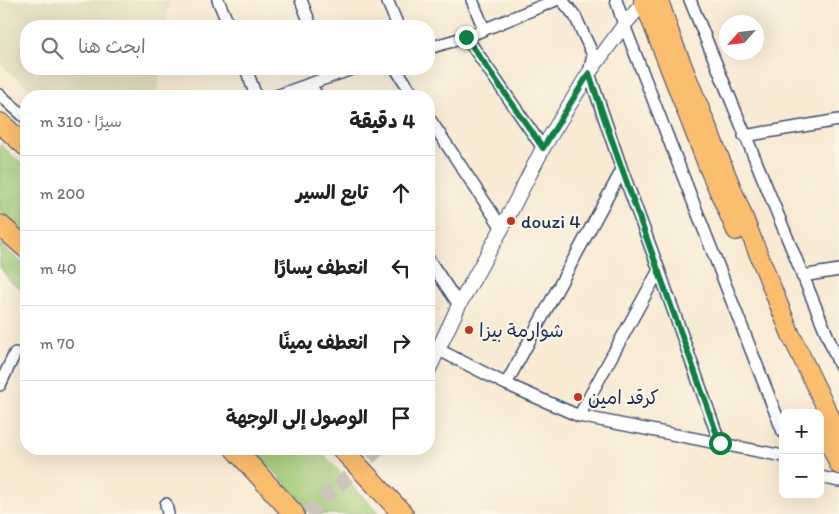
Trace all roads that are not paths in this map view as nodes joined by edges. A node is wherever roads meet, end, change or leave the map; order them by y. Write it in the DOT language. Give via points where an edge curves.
graph roads {
  1 [pos="218,0"];
  2 [pos="301,0"];
  3 [pos="387,0"];
  4 [pos="472,0"];
  5 [pos="556,0"];
  6 [pos="562,0"];
  7 [pos="616,0"];
  8 [pos="690,0"];
  9 [pos="648,1"];
  10 [pos="226,20"];
  11 [pos="309,20"];
  12 [pos="395,20"];
  13 [pos="624,25"];
  14 [pos="484,29"];
  15 [pos="466,37"];
  16 [pos="435,46"];
  17 [pos="589,73"];
  18 [pos="248,75"];
  19 [pos="324,75"];
  20 [pos="400,75"];
  21 [pos="309,84"];
  22 [pos="254,90"];
  23 [pos="292,90"];
  24 [pos="314,90"];
  25 [pos="410,90"];
  26 [pos="0,95"];
  27 [pos="20,113"];
  28 [pos="839,120"];
  29 [pos="0,123"];
  30 [pos="435,127"];
  31 [pos="744,136"];
  32 [pos="20,141"];
  33 [pos="543,148"];
  34 [pos="622,170"];
  35 [pos="0,225"];
  36 [pos="502,228"];
  37 [pos="20,243"];
  38 [pos="435,269"];
  39 [pos="659,270"];
  40 [pos="839,270"];
  41 [pos="802,276"];
  42 [pos="459,305"];
  43 [pos="438,350"];
  44 [pos="15,353"];
  45 [pos="435,356"];
  46 [pos="839,364"];
  47 [pos="506,384"];
  48 [pos="0,386"];
  49 [pos="814,409"];
  50 [pos="578,416"];
  51 [pos="779,422"];
  52 [pos="824,431"];
  53 [pos="839,435"];
  54 [pos="720,443"];
  55 [pos="240,455"];
  56 [pos="348,455"];
  57 [pos="779,455"];
  58 [pos="839,465"];
  59 [pos="824,478"];
  60 [pos="839,481"];
  61 [pos="294,514"];
  62 [pos="403,514"];
  1 -- 10 [label="street"];
  2 -- 11 [label="street"];
  3 -- 12 [label="street"];
  4 -- 14 [label="street"];
  5 -- 14 [label="street"];
  6 -- 17 [label="street" via="575,16 593,54"];
  7 -- 13 [label="street"];
  8 -- 31 [label="street"];
  9 -- 13 [label="street"];
  9 -- 49 [label="highway" via="708,166"];
  9 -- 53 [label="highway" via="672,40 791,335"];
  13 -- 17 [label="street"];
  13 -- 51 [label="street"];
  14 -- 15 [label="street"];
  15 -- 16 [label="street"];
  15 -- 33 [label="street"];
  17 -- 33 [label="street"];
  17 -- 34 [label="street"];
  18 -- 22 [label="street"];
  19 -- 21 [label="street"];
  20 -- 25 [label="street"];
  21 -- 23 [label="street"];
  21 -- 24 [label="street"];
  26 -- 27 [label="street"];
  28 -- 31 [label="street"];
  29 -- 32 [label="highway"];
  30 -- 36 [label="street"];
  31 -- 41 [label="street"];
  33 -- 36 [label="street"];
  34 -- 39 [label="street"];
  34 -- 47 [label="street"];
  35 -- 37 [label="highway"];
  36 -- 42 [label="street"];
  38 -- 42 [label="street"];
  39 -- 50 [label="street"];
  39 -- 54 [label="street"];
  40 -- 41 [label="street"];
  41 -- 46 [label="street"];
  42 -- 43 [label="street"];
  43 -- 45 [label="street"];
  43 -- 47 [label="street"];
  44 -- 48 [label="street"];
  47 -- 50 [label="street"];
  50 -- 54 [label="street"];
  52 -- 58 [label="highway"];
  54 -- 57 [label="street"];
  55 -- 61 [label="highway"];
  56 -- 62 [label="highway"];
  59 -- 60 [label="street"];
}
